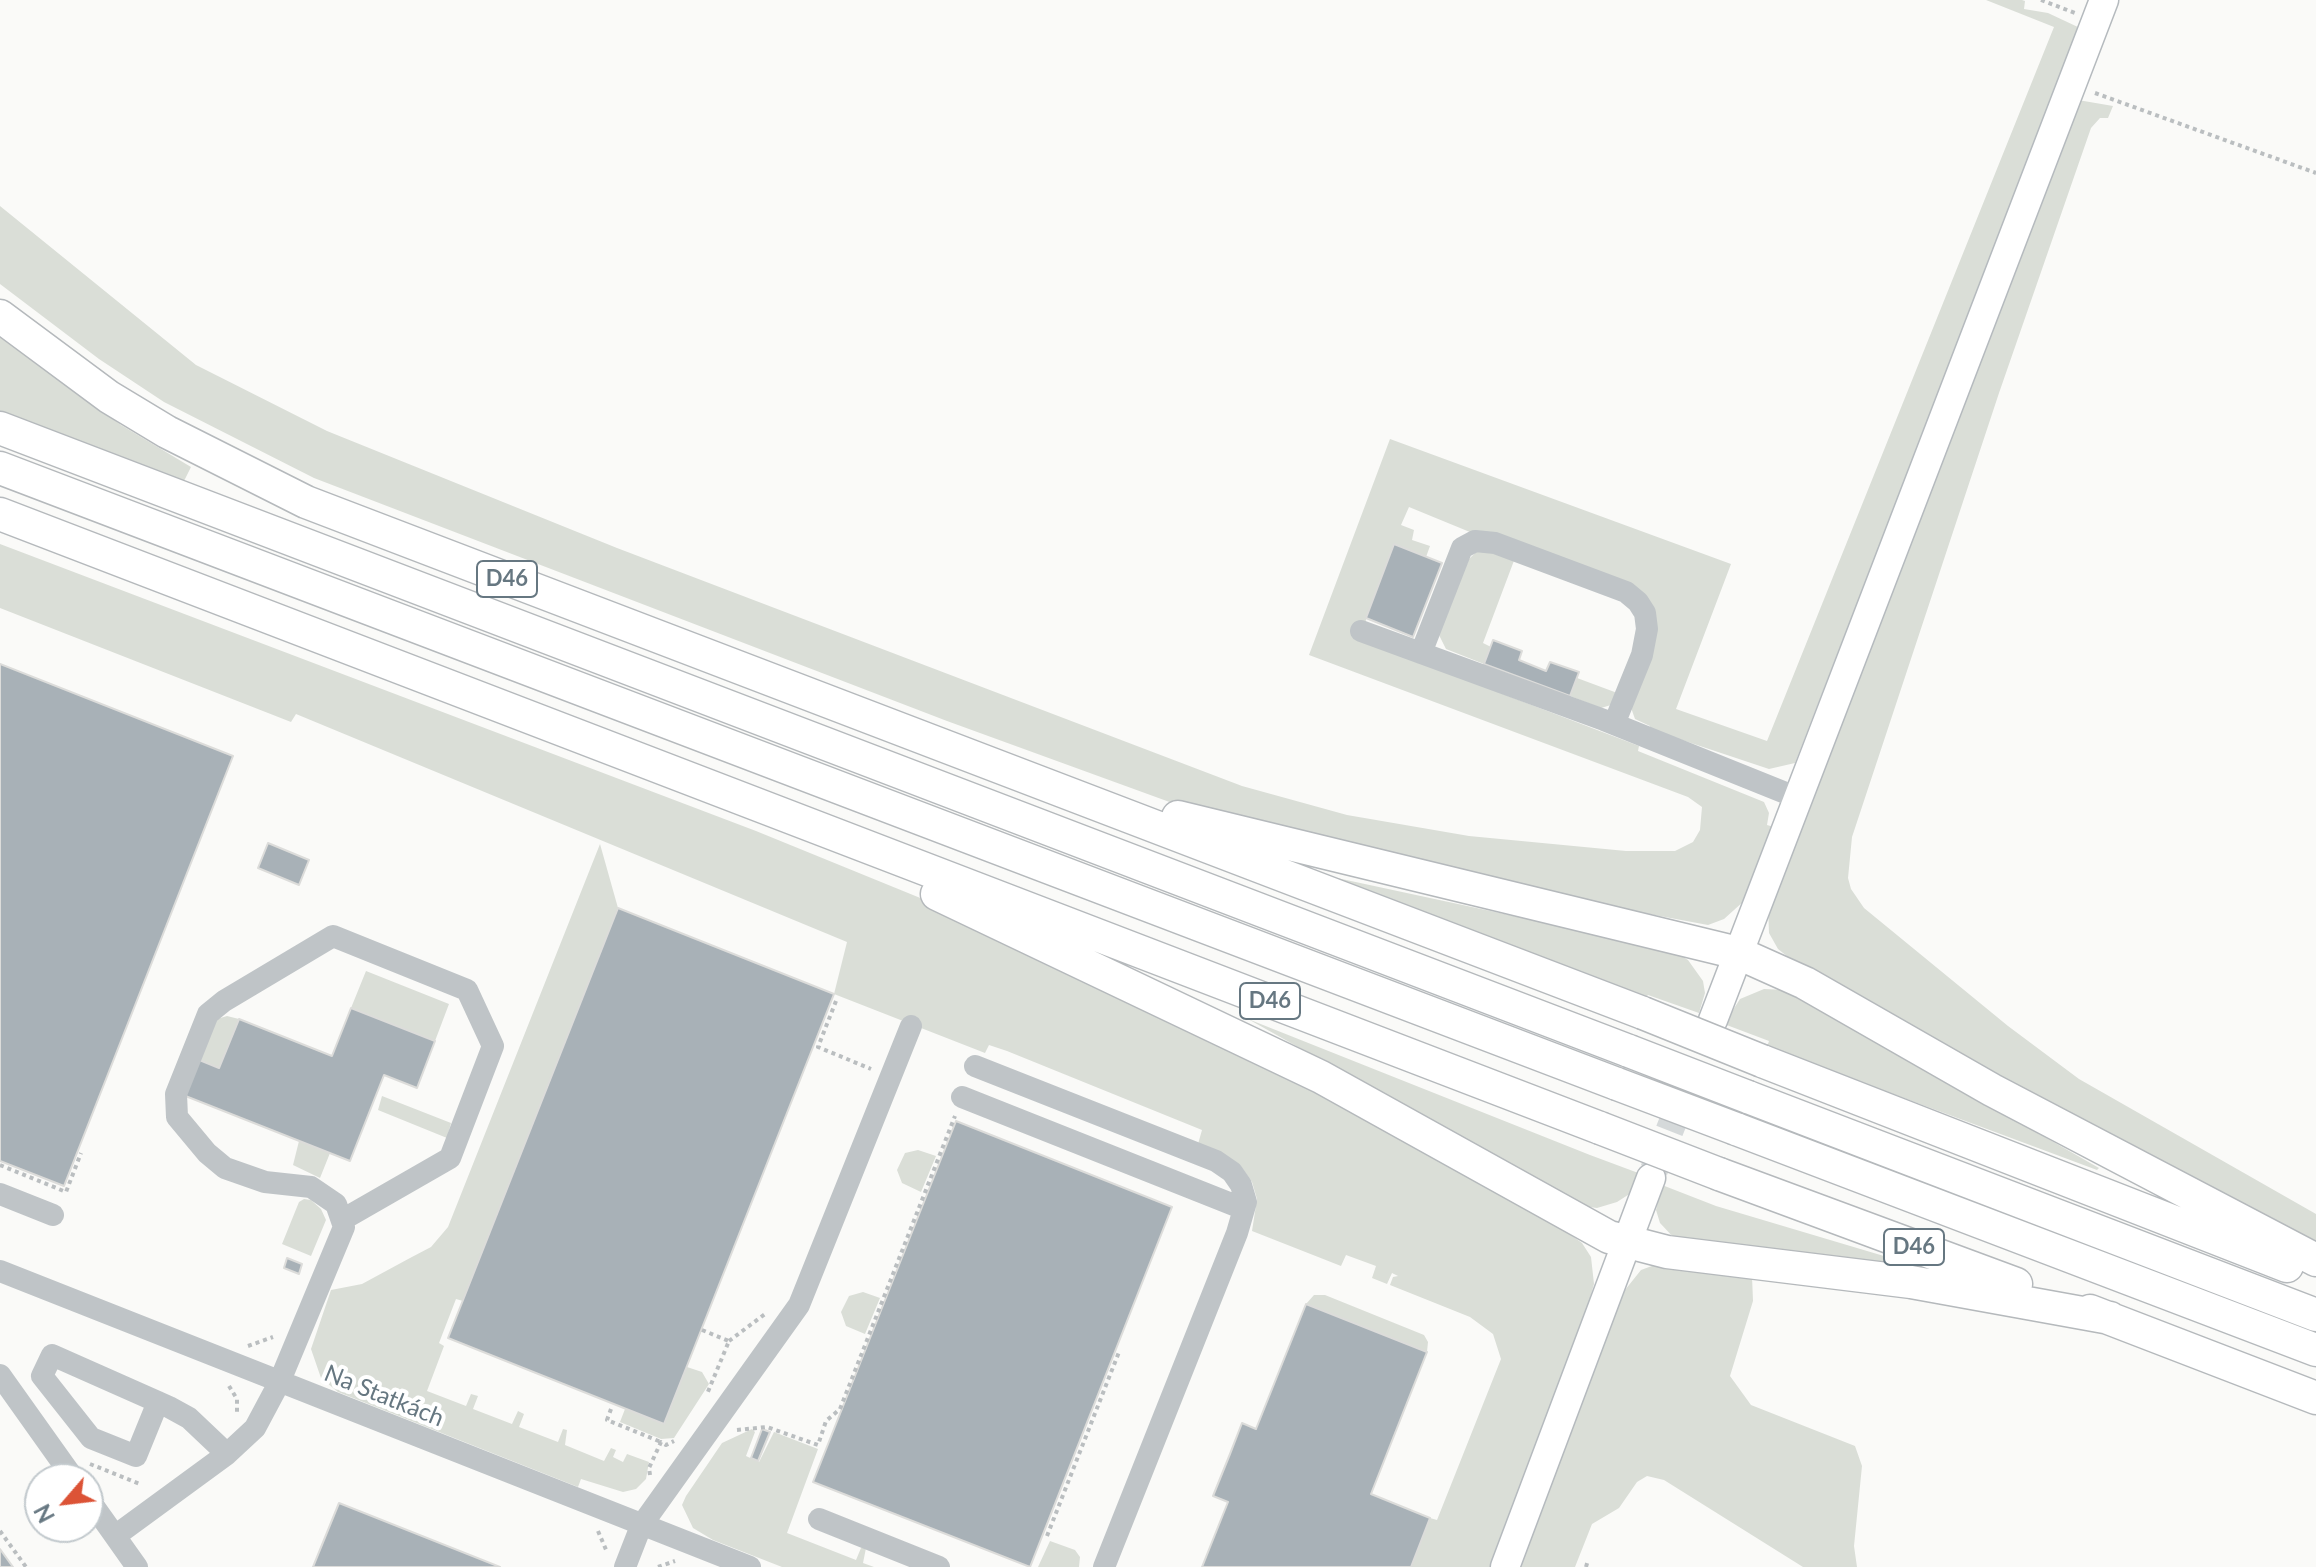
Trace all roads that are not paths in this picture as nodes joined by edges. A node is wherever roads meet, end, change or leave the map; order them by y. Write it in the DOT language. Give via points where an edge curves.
graph roads {
  1 [pos="2100,11"];
  2 [pos="0,316"];
  3 [pos="0,428"];
  4 [pos="0,468"];
  5 [pos="0,514"];
  6 [pos="1361,631"];
  7 [pos="1421,653"];
  8 [pos="1614,724"];
  9 [pos="1043,784"];
  10 [pos="721,791"];
  11 [pos="1798,798"];
  12 [pos="1738,953"];
  13 [pos="1713,1020"];
  14 [pos="911,1026"];
  15 [pos="975,1066"];
  16 [pos="962,1097"];
  17 [pos="1651,1178"];
  18 [pos="0,1194"];
  19 [pos="1244,1209"];
  20 [pos="53,1215"];
  21 [pos="342,1220"];
  22 [pos="1628,1244"];
  23 [pos="2316,1260"];
  24 [pos="0,1271"];
  25 [pos="2316,1277"];
  26 [pos="2316,1315"];
  27 [pos="2110,1318"];
  28 [pos="2316,1350"];
  29 [pos="0,1375"];
  30 [pos="279,1383"];
  31 [pos="2316,1398"];
  32 [pos="158,1402"];
  33 [pos="227,1454"];
  34 [pos="63,1463"];
  35 [pos="819,1519"];
  36 [pos="104,1521"];
  37 [pos="641,1526"];
  38 [pos="115,1536"];
  39 [pos="137,1567"];
  40 [pos="625,1567"];
  41 [pos="750,1567"];
  42 [pos="939,1567"];
  43 [pos="1104,1567"];
  44 [pos="1505,1567"];
  1 -- 11 [label="main road"];
  2 -- 9 [label="highway, D46" via="109,397 306,502"];
  3 -- 26 [label="highway, bridge"];
  4 -- 28 [label="highway, bridge"];
  5 -- 10 [label="highway, D46"];
  6 -- 7 [label="street"];
  7 -- 8 [label="street"];
  7 -- 8 [label="street" via="1462,548 1475,541 1495,543 1626,592 1638,602 1647,629 1642,655"];
  8 -- 11 [label="street"];
  9 -- 12 [label="highway"];
  9 -- 25 [label="highway, D46, bridge"];
  10 -- 22 [label="highway" via="1321,1077 1590,1228"];
  10 -- 27 [label="highway, D46, bridge" via="1719,1174"];
  11 -- 12 [label="main road"];
  12 -- 13 [label="main road"];
  12 -- 23 [label="highway" via="1805,983 1992,1090"];
  14 -- 37 [label="street" via="799,1305"];
  15 -- 19 [label="street" via="1216,1161 1241,1185"];
  16 -- 19 [label="street"];
  17 -- 22 [label="main road"];
  18 -- 20 [label="street"];
  19 -- 43 [label="street"];
  21 -- 21 [label="street" via="336,1204 311,1187 265,1182 225,1168 177,1117 176,1094 208,1014 333,936 467,990 493,1046 450,1158"];
  21 -- 30 [label="street" via="344,1227"];
  22 -- 27 [label="highway" via="1911,1282"];
  22 -- 44 [label="main road"];
  24 -- 30 [label="street, Na Statkách"];
  27 -- 31 [label="highway, D46"];
  29 -- 34 [label="street"];
  30 -- 33 [label="street" via="255,1428"];
  30 -- 37 [label="street, Na Statkách"];
  32 -- 32 [label="street" via="52,1355 42,1376 91,1438 136,1456"];
  32 -- 33 [label="street" via="189,1418"];
  33 -- 38 [label="street"];
  35 -- 42 [label="street"];
  36 -- 38 [label="street"];
  37 -- 40 [label="street"];
  37 -- 41 [label="street, Na Statkách"];
  38 -- 39 [label="street"];
}
